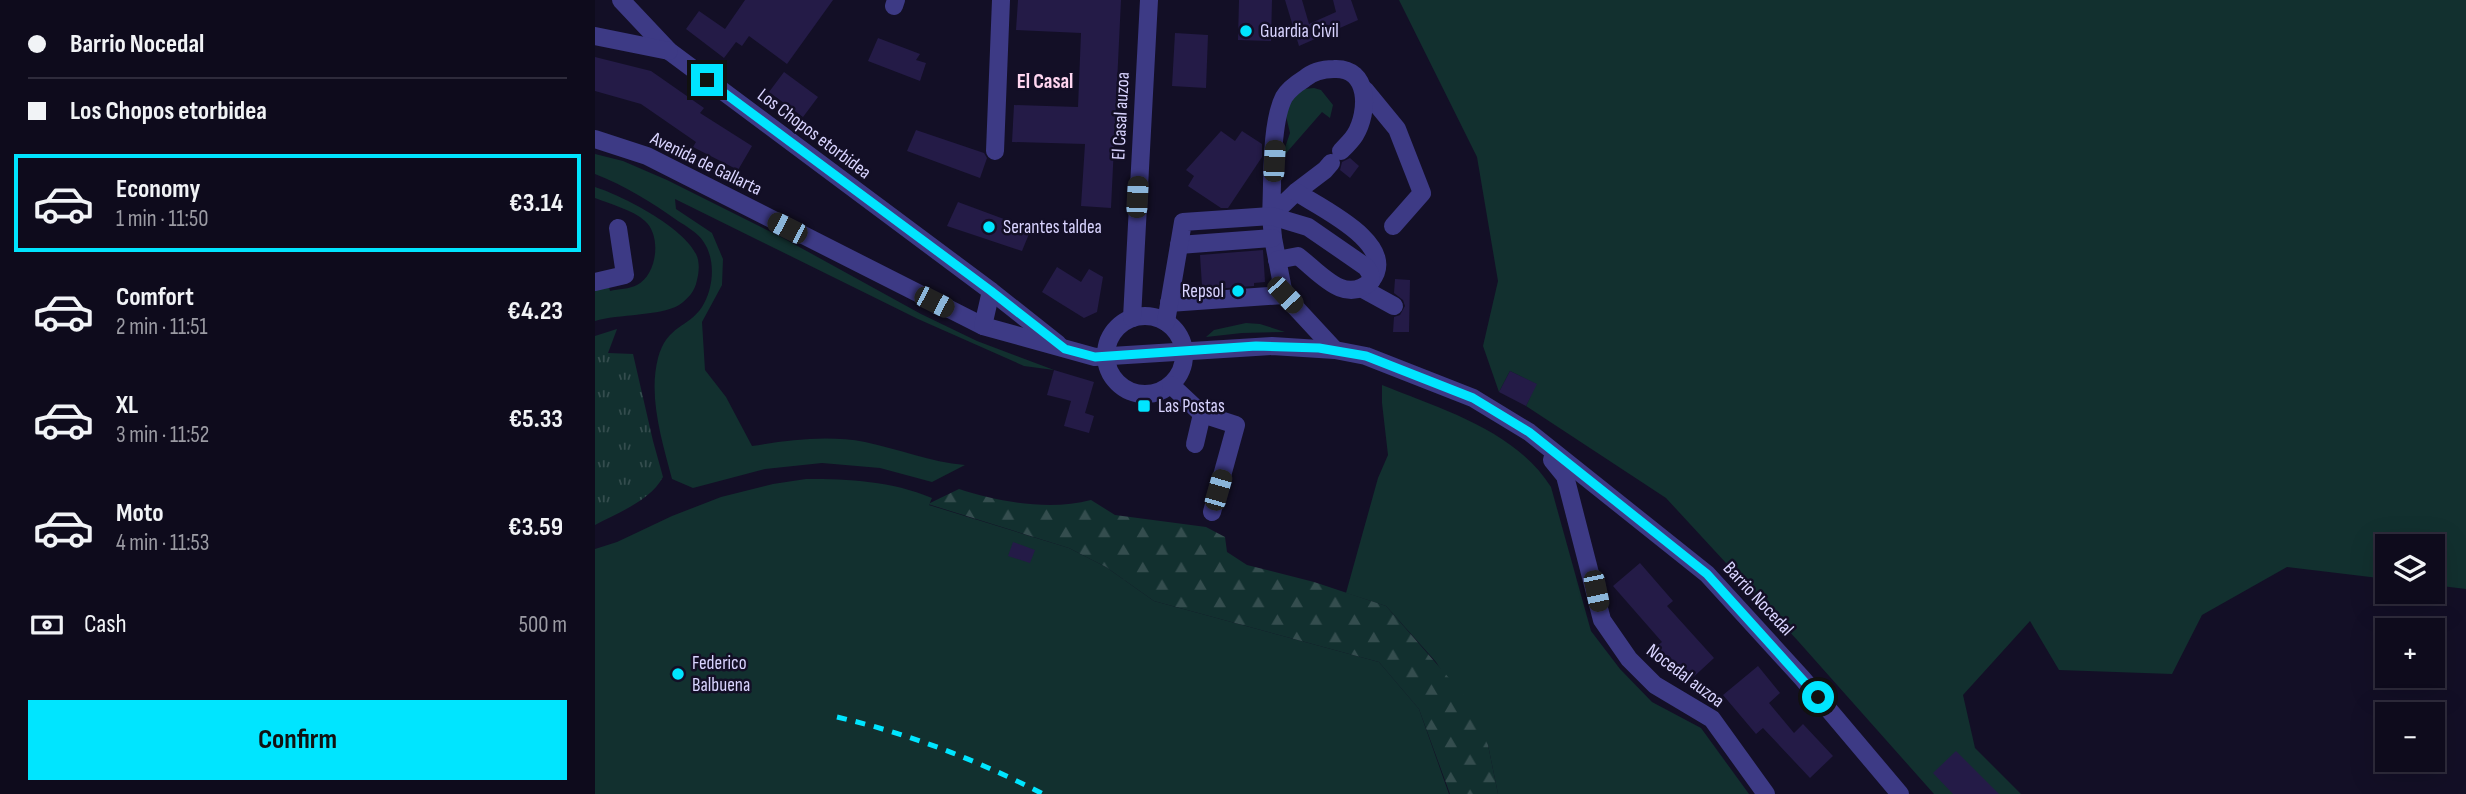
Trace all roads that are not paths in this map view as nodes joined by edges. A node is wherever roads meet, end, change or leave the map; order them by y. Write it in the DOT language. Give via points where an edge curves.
graph roads {
  1 [pos="621,0"];
  2 [pos="1001,0"];
  3 [pos="1149,0"];
  4 [pos="595,36"];
  5 [pos="669,51"];
  6 [pos="1365,90"];
  7 [pos="595,139"];
  8 [pos="995,151"];
  9 [pos="1296,192"];
  10 [pos="1271,216"];
  11 [pos="1394,226"];
  12 [pos="618,228"];
  13 [pos="1273,238"];
  14 [pos="1179,245"];
  15 [pos="1277,260"];
  16 [pos="595,282"];
  17 [pos="1367,285"];
  18 [pos="991,291"];
  19 [pos="1285,295"];
  20 [pos="1169,303"];
  21 [pos="1394,306"];
  22 [pos="1132,318"];
  23 [pos="1166,322"];
  24 [pos="983,326"];
  25 [pos="1065,349"];
  26 [pos="1335,350"];
  27 [pos="1184,351"];
  28 [pos="1105,357"];
  29 [pos="1171,385"];
  30 [pos="1202,414"];
  31 [pos="1529,432"];
  32 [pos="1195,444"];
  33 [pos="1212,512"];
  34 [pos="1766,794"];
  35 [pos="1900,794"];
  1 -- 5 [label="street, Los Chopos etorbidea"];
  2 -- 8 [label="street"];
  3 -- 22 [label="street, El Casal auzoa"];
  4 -- 5 [label="street"];
  5 -- 18 [label="street, Los Chopos etorbidea"];
  6 -- 9 [label="street" via="1357,133 1325,170"];
  6 -- 10 [label="street" via="1351,72 1325,69 1309,75 1284,97 1276,135"];
  6 -- 11 [label="street" via="1397,129 1422,193"];
  7 -- 24 [label="street, Avenida de Gallarta" via="647,156"];
  9 -- 10 [label="street"];
  9 -- 17 [label="street" via="1369,243 1379,264"];
  10 -- 13 [label="street"];
  10 -- 14 [label="street" via="1183,222"];
  10 -- 17 [label="street" via="1308,227 1366,267 1370,273"];
  12 -- 16 [label="street" via="625,275"];
  13 -- 14 [label="street"];
  13 -- 15 [label="street"];
  14 -- 20 [label="street"];
  15 -- 17 [label="street" via="1298,256 1341,289 1353,292"];
  15 -- 19 [label="street"];
  17 -- 21 [label="street"];
  18 -- 24 [label="street"];
  18 -- 25 [label="street, Los Chopos etorbidea"];
  19 -- 20 [label="street"];
  19 -- 26 [label="street"];
  20 -- 23 [label="street"];
  22 -- 23 [label="street"];
  22 -- 28 [label="street" via="1112,333"];
  23 -- 27 [label="street" via="1181,339"];
  24 -- 25 [label="street, Avenida de Gallarta"];
  25 -- 28 [label="street, Avenida de Gallarta"];
  26 -- 27 [label="street, Avenida de Gallarta" via="1272,346"];
  26 -- 31 [label="street, Avenida de Gallarta" via="1366,356 1473,398"];
  27 -- 28 [label="street, Avenida de Gallarta"];
  27 -- 29 [label="street" via="1183,366"];
  28 -- 29 [label="street" via="1114,380 1124,389 1148,395"];
  29 -- 30 [label="street"];
  30 -- 32 [label="street"];
  30 -- 33 [label="street" via="1236,425"];
  31 -- 34 [label="street, Nocedal auzoa" via="1565,477 1602,620 1629,659 1655,685 1712,719"];
  31 -- 35 [label="street, Barrio Nocedal" via="1707,574"];
}
